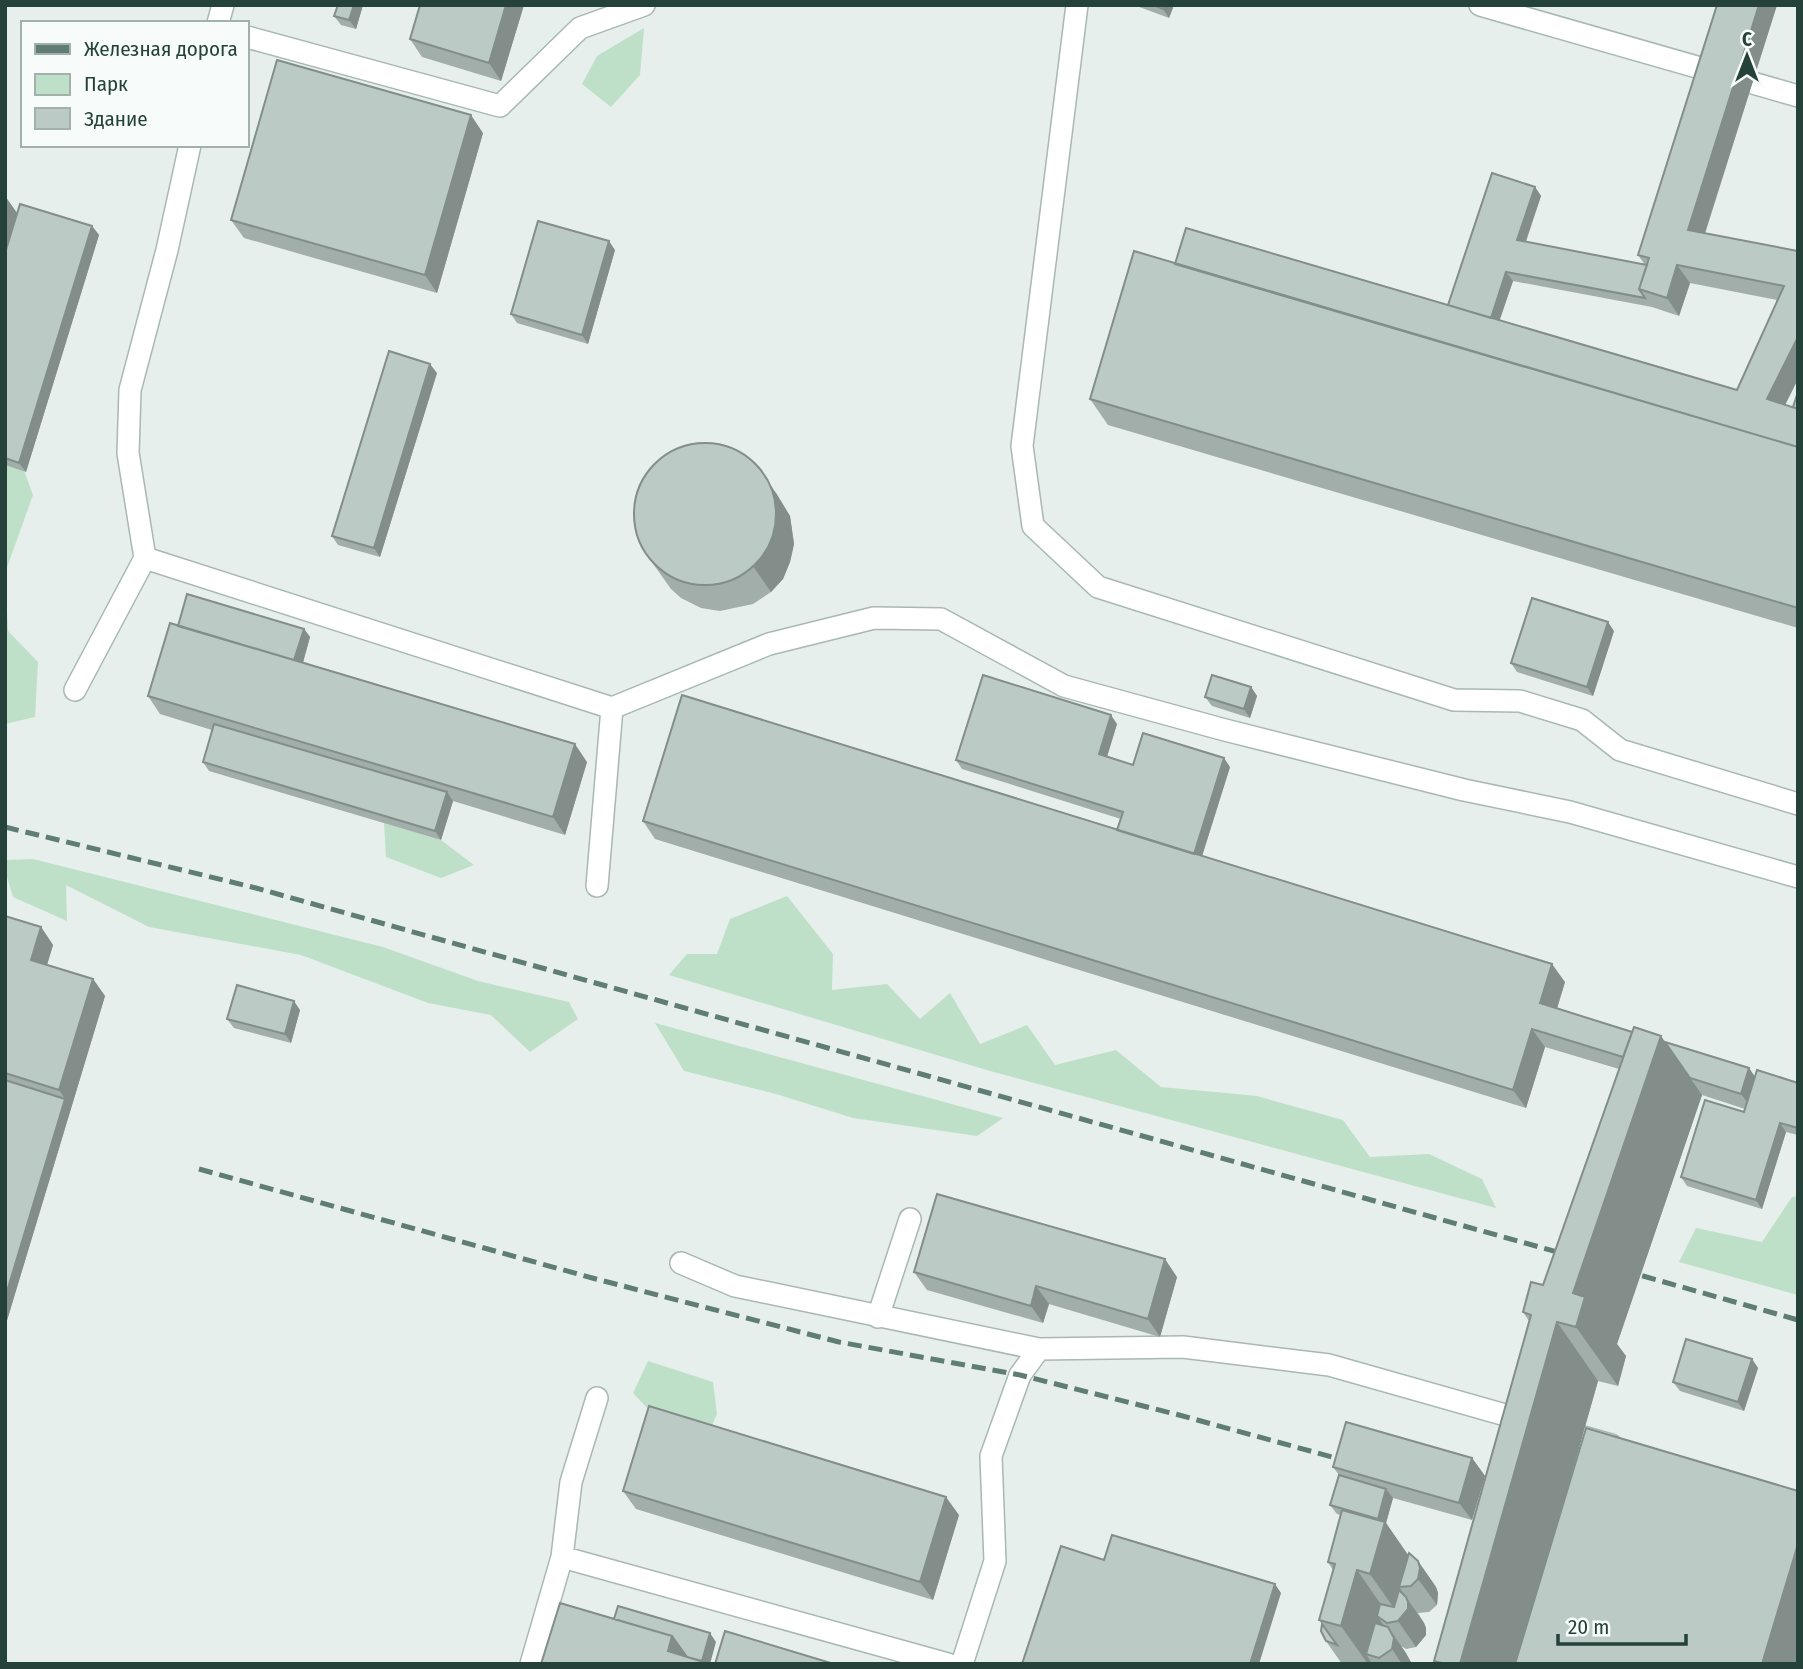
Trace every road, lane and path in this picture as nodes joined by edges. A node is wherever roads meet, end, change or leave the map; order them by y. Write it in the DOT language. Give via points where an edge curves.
graph roads {
  1 [pos="644,5"];
  2 [pos="1077,5"];
  3 [pos="1479,5"];
  4 [pos="248,37"];
  5 [pos="1798,96"];
  6 [pos="190,147"];
  7 [pos="145,558"];
  8 [pos="75,690"];
  9 [pos="612,708"];
  10 [pos="1798,804"];
  11 [pos="1798,877"];
  12 [pos="597,886"];
  13 [pos="910,1219"];
  14 [pos="681,1263"];
  15 [pos="878,1317"];
  16 [pos="1039,1349"];
  17 [pos="597,1398"];
  18 [pos="1637,1453"];
  19 [pos="562,1557"];
  20 [pos="531,1664"];
  21 [pos="948,1664"];
  22 [pos="962,1664"];
  1 -- 4 [label="lane" via="580,28 500,106"];
  2 -- 10 [label="lane" via="1022,446 1033,526 1098,587 1454,700 1520,701 1582,720 1620,750"];
  3 -- 5 [label="lane"];
  6 -- 7 [label="lane" via="130,390 128,453"];
  7 -- 8 [label="lane"];
  7 -- 9 [label="lane"];
  9 -- 11 [label="lane" via="769,644 874,618 941,619 1064,686 1371,767 1570,812"];
  9 -- 12 [label="lane"];
  13 -- 15 [label="lane"];
  14 -- 15 [label="lane" via="735,1286"];
  15 -- 16 [label="lane"];
  16 -- 18 [label="lane" via="1183,1347 1329,1365"];
  16 -- 22 [label="lane" via="1020,1375 991,1456 995,1561"];
  17 -- 19 [label="lane" via="571,1482"];
  19 -- 20 [label="lane"];
  19 -- 21 [label="lane"];
}
